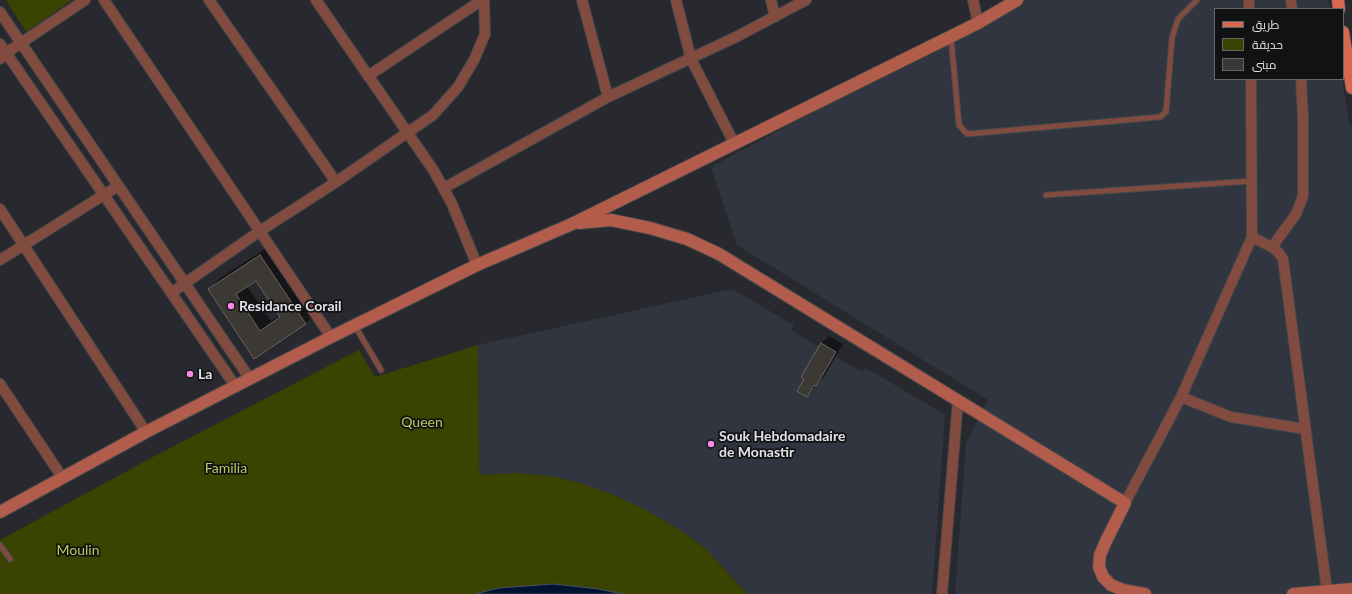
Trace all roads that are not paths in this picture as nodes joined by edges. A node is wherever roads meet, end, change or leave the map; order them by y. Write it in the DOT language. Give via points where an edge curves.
graph roads {
  1 [pos="85,0"];
  2 [pos="104,0"];
  3 [pos="209,0"];
  4 [pos="316,0"];
  5 [pos="483,0"];
  6 [pos="582,0"];
  7 [pos="676,0"];
  8 [pos="771,0"];
  9 [pos="806,0"];
  10 [pos="973,0"];
  11 [pos="1017,0"];
  12 [pos="1197,0"];
  13 [pos="0,12"];
  14 [pos="775,17"];
  15 [pos="978,23"];
  16 [pos="951,36"];
  17 [pos="1344,38"];
  18 [pos="20,43"];
  19 [pos="0,44"];
  20 [pos="3,56"];
  21 [pos="691,59"];
  22 [pos="368,76"];
  23 [pos="1250,80"];
  24 [pos="1301,80"];
  25 [pos="1352,88"];
  26 [pos="608,97"];
  27 [pos="408,133"];
  28 [pos="734,143"];
  29 [pos="1252,181"];
  30 [pos="336,182"];
  31 [pos="118,186"];
  32 [pos="444,188"];
  33 [pos="104,195"];
  34 [pos="1046,195"];
  35 [pos="0,209"];
  36 [pos="572,224"];
  37 [pos="260,231"];
  38 [pos="1252,237"];
  39 [pos="24,245"];
  40 [pos="1272,246"];
  41 [pos="0,260"];
  42 [pos="477,265"];
  43 [pos="186,283"];
  44 [pos="171,293"];
  45 [pos="355,325"];
  46 [pos="331,337"];
  47 [pos="381,370"];
  48 [pos="250,379"];
  49 [pos="0,384"];
  50 [pos="236,387"];
  51 [pos="3,396"];
  52 [pos="1181,398"];
  53 [pos="958,400"];
  54 [pos="1305,429"];
  55 [pos="146,432"];
  56 [pos="62,477"];
  57 [pos="1125,503"];
  58 [pos="0,512"];
  59 [pos="0,545"];
  60 [pos="10,559"];
  61 [pos="1352,589"];
  62 [pos="1327,591"];
  63 [pos="942,594"];
  64 [pos="1145,594"];
  65 [pos="1293,594"];
  1 -- 18 [label="street"];
  2 -- 37 [label="street"];
  3 -- 30 [label="street"];
  4 -- 22 [label="street"];
  5 -- 22 [label="street"];
  5 -- 27 [label="street" via="485,34 474,60 458,87 433,115"];
  6 -- 26 [label="street"];
  7 -- 21 [label="street"];
  8 -- 14 [label="street"];
  9 -- 14 [label="street"];
  10 -- 15 [label="street"];
  11 -- 15 [label="street"];
  12 -- 16 [label="lane" via="1178,19 1172,38 1166,112 1160,117 967,134 959,125"];
  13 -- 18 [label="street"];
  14 -- 21 [label="street"];
  15 -- 16 [label="street"];
  16 -- 28 [label="street"];
  17 -- 25 [label="main road"];
  18 -- 20 [label="street"];
  18 -- 31 [label="street"];
  19 -- 20 [label="street"];
  20 -- 33 [label="street"];
  21 -- 26 [label="street"];
  21 -- 28 [label="street"];
  22 -- 27 [label="street"];
  23 -- 29 [label="street"];
  24 -- 40 [label="street" via="1303,196 1296,214"];
  26 -- 32 [label="street"];
  27 -- 30 [label="street"];
  27 -- 32 [label="street"];
  28 -- 36 [label="street"];
  29 -- 34 [label="lane"];
  29 -- 38 [label="street"];
  30 -- 37 [label="street"];
  31 -- 33 [label="street"];
  31 -- 43 [label="street"];
  32 -- 42 [label="street"];
  33 -- 39 [label="street"];
  33 -- 44 [label="street"];
  35 -- 39 [label="street"];
  36 -- 42 [label="street"];
  36 -- 53 [label="street" via="610,220 687,239 749,271"];
  37 -- 43 [label="street"];
  37 -- 46 [label="street"];
  38 -- 40 [label="street"];
  38 -- 52 [label="street"];
  39 -- 41 [label="street"];
  39 -- 55 [label="street"];
  40 -- 54 [label="street" via="1283,260"];
  42 -- 45 [label="street"];
  43 -- 44 [label="street"];
  43 -- 48 [label="street"];
  44 -- 50 [label="street"];
  45 -- 46 [label="street"];
  45 -- 47 [label="lane"];
  46 -- 48 [label="street"];
  48 -- 50 [label="street"];
  49 -- 51 [label="street"];
  50 -- 55 [label="street"];
  51 -- 56 [label="street"];
  52 -- 54 [label="street" via="1231,417"];
  52 -- 57 [label="street"];
  53 -- 57 [label="street"];
  53 -- 63 [label="street"];
  54 -- 62 [label="street"];
  55 -- 56 [label="street"];
  56 -- 58 [label="street"];
  57 -- 64 [label="street" via="1100,555 1099,567 1111,585"];
  59 -- 60 [label="lane"];
  61 -- 62 [label="street"];
  62 -- 65 [label="street"];
}
